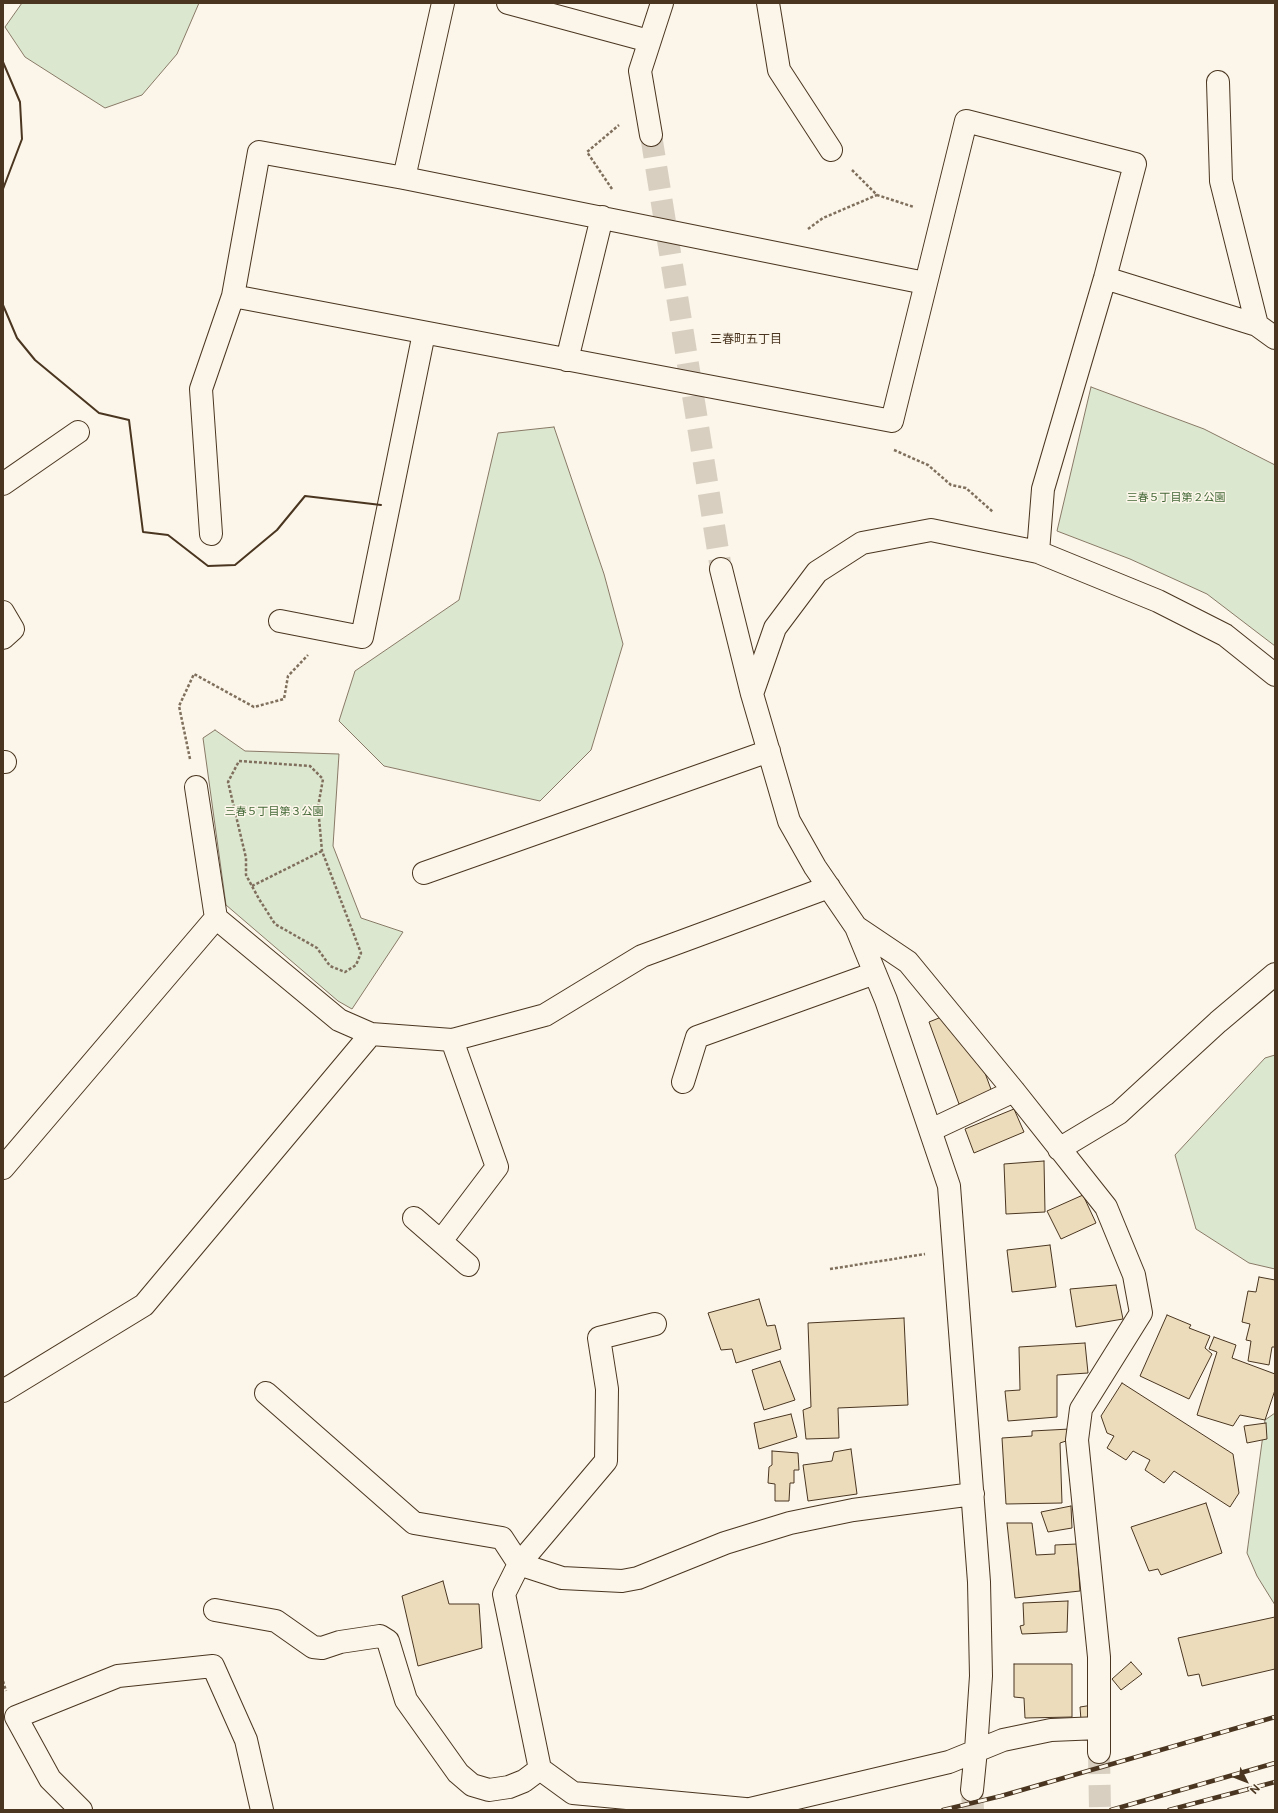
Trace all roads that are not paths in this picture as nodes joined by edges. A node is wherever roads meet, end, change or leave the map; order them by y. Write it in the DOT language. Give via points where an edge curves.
graph roads {
  1 [pos="443,3"];
  2 [pos="508,3"];
  3 [pos="662,3"];
  4 [pos="768,3"];
  5 [pos="649,41"];
  6 [pos="1218,82"];
  7 [pos="650,135"];
  8 [pos="831,150"];
  9 [pos="404,178"];
  10 [pos="602,217"];
  11 [pos="1105,278"];
  12 [pos="925,283"];
  13 [pos="233,296"];
  14 [pos="1257,325"];
  15 [pos="424,333"];
  16 [pos="1275,338"];
  17 [pos="567,360"];
  18 [pos="78,432"];
  19 [pos="3,484"];
  20 [pos="211,534"];
  21 [pos="1038,552"];
  22 [pos="721,569"];
  23 [pos="3,612"];
  24 [pos="280,621"];
  25 [pos="3,638"];
  26 [pos="1275,676"];
  27 [pos="752,694"];
  28 [pos="768,751"];
  29 [pos="196,787"];
  30 [pos="424,873"];
  31 [pos="829,887"];
  32 [pos="216,918"];
  33 [pos="856,927"];
  34 [pos="876,973"];
  35 [pos="1275,974"];
  36 [pos="371,1034"];
  37 [pos="452,1040"];
  38 [pos="683,1082"];
  39 [pos="1014,1091"];
  40 [pos="931,1130"];
  41 [pos="1059,1149"];
  42 [pos="3,1168"];
  43 [pos="414,1218"];
  44 [pos="441,1241"];
  45 [pos="468,1264"];
  46 [pos="655,1324"];
  47 [pos="3,1391"];
  48 [pos="266,1393"];
  49 [pos="973,1494"];
  50 [pos="519,1564"];
  51 [pos="215,1610"];
  52 [pos="1099,1728"];
  53 [pos="976,1750"];
  54 [pos="1099,1752"];
  55 [pos="540,1769"];
  56 [pos="972,1790"];
  57 [pos="81,1810"];
  58 [pos="262,1810"];
  59 [pos="746,1810"];
  1 -- 9 [label="street"];
  2 -- 5 [label="street"];
  3 -- 5 [label="street"];
  4 -- 8 [label="street" via="779,70"];
  5 -- 7 [label="street" via="640,71"];
  6 -- 14 [label="street" via="1221,181"];
  9 -- 10 [label="street"];
  9 -- 13 [label="street" via="260,152"];
  10 -- 12 [label="street"];
  10 -- 17 [label="street"];
  11 -- 12 [label="street" via="1135,164 966,121"];
  11 -- 14 [label="street"];
  11 -- 21 [label="street" via="1043,489"];
  12 -- 17 [label="street" via="892,421"];
  13 -- 15 [label="street"];
  13 -- 20 [label="street" via="201,389"];
  14 -- 16 [label="street"];
  15 -- 17 [label="street"];
  15 -- 24 [label="street" via="362,637"];
  18 -- 19 [label="street"];
  21 -- 26 [label="street" via="1158,601 1225,635"];
  21 -- 27 [label="street" via="931,530 862,543 817,572 774,628"];
  22 -- 27 [label="street"];
  23 -- 25 [label="street" via="13,629"];
  27 -- 28 [label="street"];
  28 -- 30 [label="street"];
  28 -- 31 [label="street" via="789,820"];
  29 -- 32 [label="street"];
  31 -- 33 [label="street"];
  31 -- 37 [label="street" via="642,956 545,1015"];
  32 -- 36 [label="street" via="339,1020"];
  32 -- 42 [label="street"];
  33 -- 34 [label="street"];
  33 -- 39 [label="street" via="908,962"];
  34 -- 38 [label="street" via="697,1037"];
  34 -- 40 [label="street"];
  35 -- 41 [label="street" via="1218,1022 1119,1113"];
  36 -- 37 [label="street"];
  36 -- 47 [label="street" via="144,1305"];
  37 -- 44 [label="street" via="497,1167"];
  39 -- 40 [label="street"];
  39 -- 41 [label="street"];
  40 -- 49 [label="street" via="949,1186"];
  41 -- 52 [label="street" via="1106,1207 1134,1275 1142,1313 1082,1409 1078,1440 1099,1657"];
  43 -- 44 [label="street"];
  44 -- 45 [label="street"];
  46 -- 50 [label="street" via="599,1338 606,1389 606,1461"];
  48 -- 50 [label="street" via="414,1523 502,1538"];
  49 -- 50 [label="street" via="853,1510 790,1523 726,1543 638,1578 622,1581 562,1578"];
  49 -- 53 [label="street" via="979,1582 981,1676"];
  50 -- 55 [label="street" via="504,1594"];
  51 -- 55 [label="street" via="276,1621 313,1646 322,1648 340,1642 380,1636 388,1642 406,1700 458,1773 472,1785 489,1790 509,1787 524,1781"];
  52 -- 53 [label="street" via="1051,1730 1003,1740"];
  52 -- 54 [label="street"];
  53 -- 56 [label="street"];
  53 -- 59 [label="street" via="949,1762"];
  55 -- 59 [label="street" via="573,1792"];
  57 -- 58 [label="street" via="50,1779 16,1717 118,1676 213,1666 246,1740"];
}
